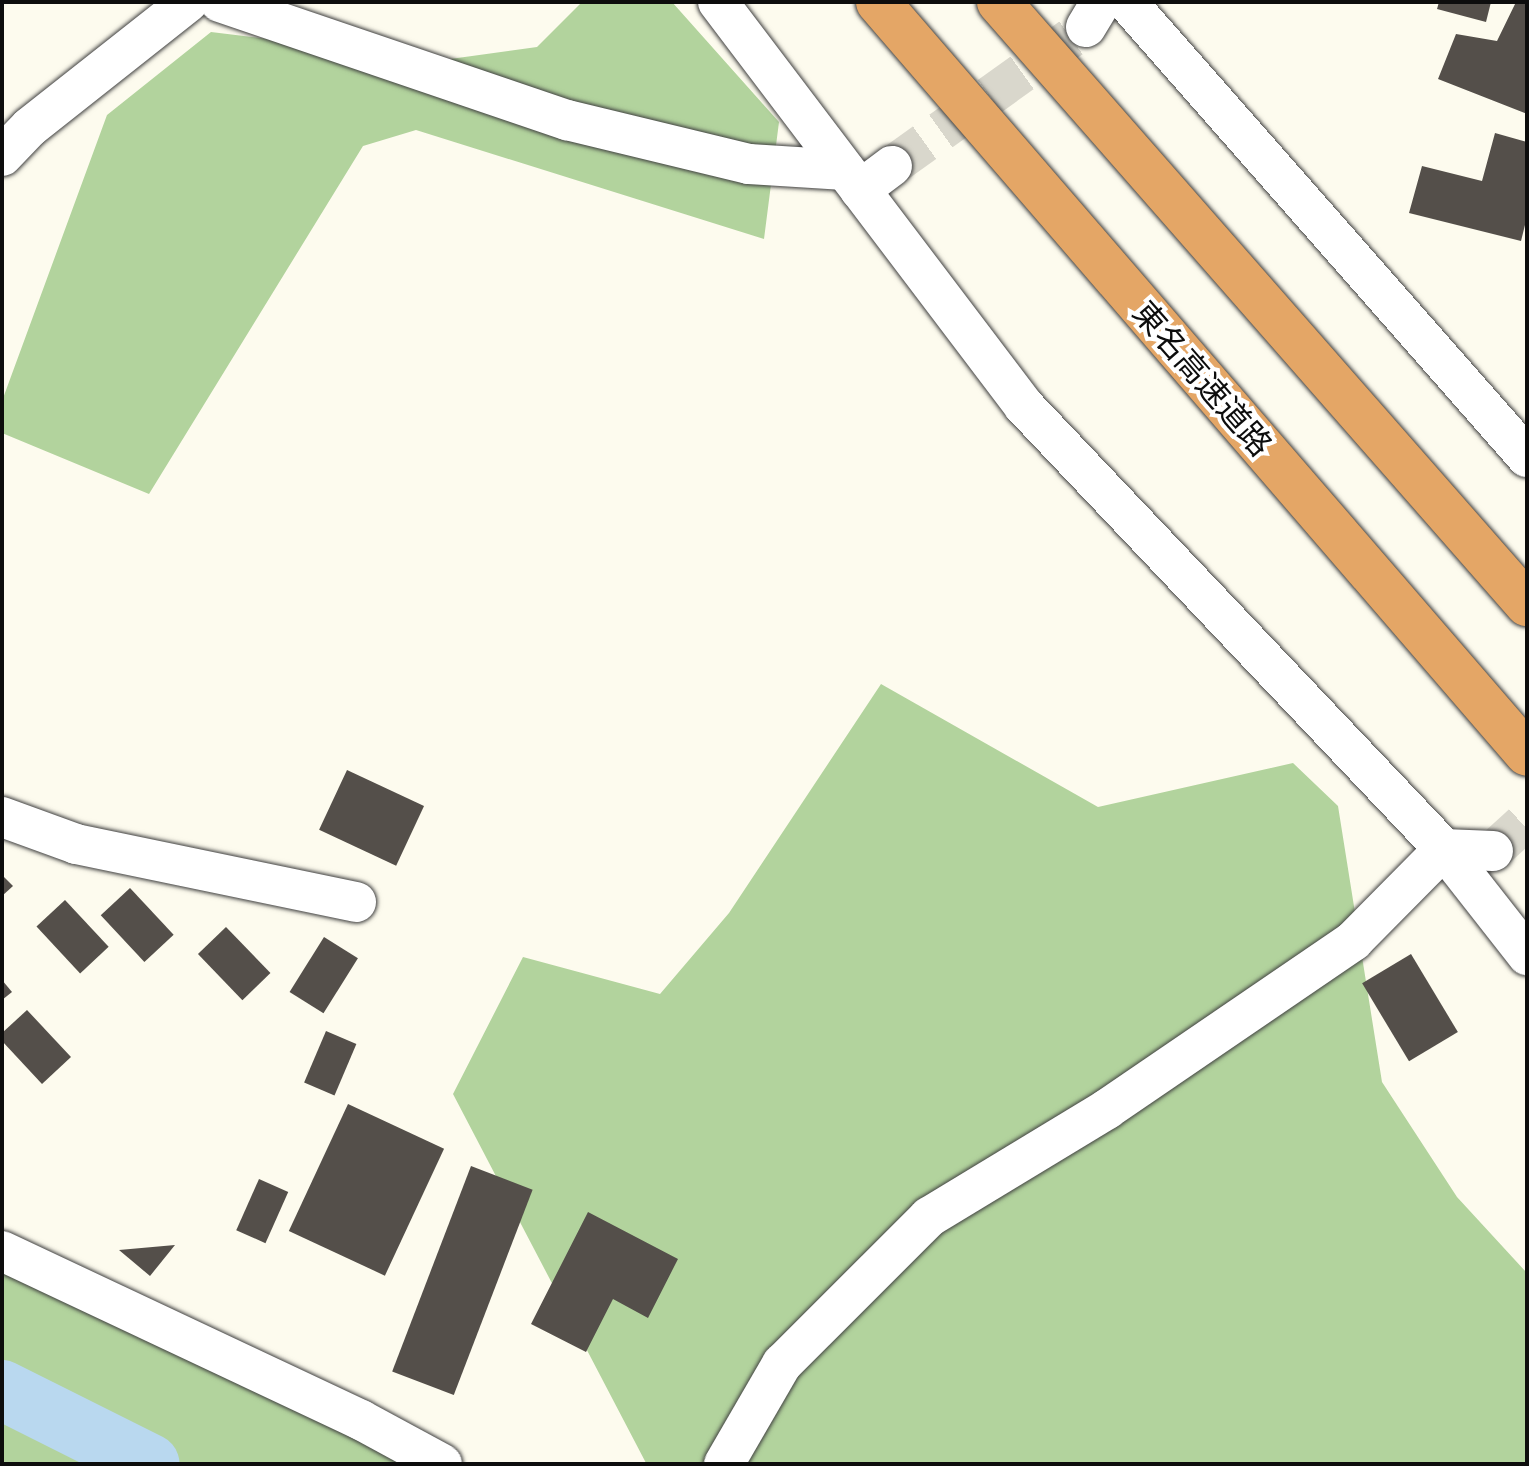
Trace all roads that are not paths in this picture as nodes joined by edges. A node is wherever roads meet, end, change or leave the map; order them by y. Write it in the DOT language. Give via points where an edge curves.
graph roads {
  1 [pos="188,2"];
  2 [pos="220,2"];
  3 [pos="718,2"];
  4 [pos="878,2"];
  5 [pos="999,2"];
  6 [pos="1127,2"];
  7 [pos="2,156"];
  8 [pos="892,166"];
  9 [pos="853,180"];
  10 [pos="1527,457"];
  11 [pos="1527,604"];
  12 [pos="1527,754"];
  13 [pos="2,817"];
  14 [pos="1444,849"];
  15 [pos="1493,851"];
  16 [pos="356,902"];
  17 [pos="1527,955"];
  18 [pos="2,1251"];
  19 [pos="442,1464"];
  20 [pos="724,1464"];
  1 -- 7 [label="street" via="30,127"];
  2 -- 9 [label="street" via="567,120 749,164"];
  3 -- 9 [label="street"];
  4 -- 12 [label="highway, 東名高速道路"];
  5 -- 11 [label="highway"];
  6 -- 10 [label="street"];
  8 -- 9 [label="street"];
  9 -- 14 [label="street" via="1024,406"];
  13 -- 16 [label="street" via="76,844"];
  14 -- 15 [label="street"];
  14 -- 17 [label="street"];
  14 -- 20 [label="street" via="1353,941 1107,1109 929,1217 782,1364"];
  18 -- 19 [label="street" via="361,1420"];
}
